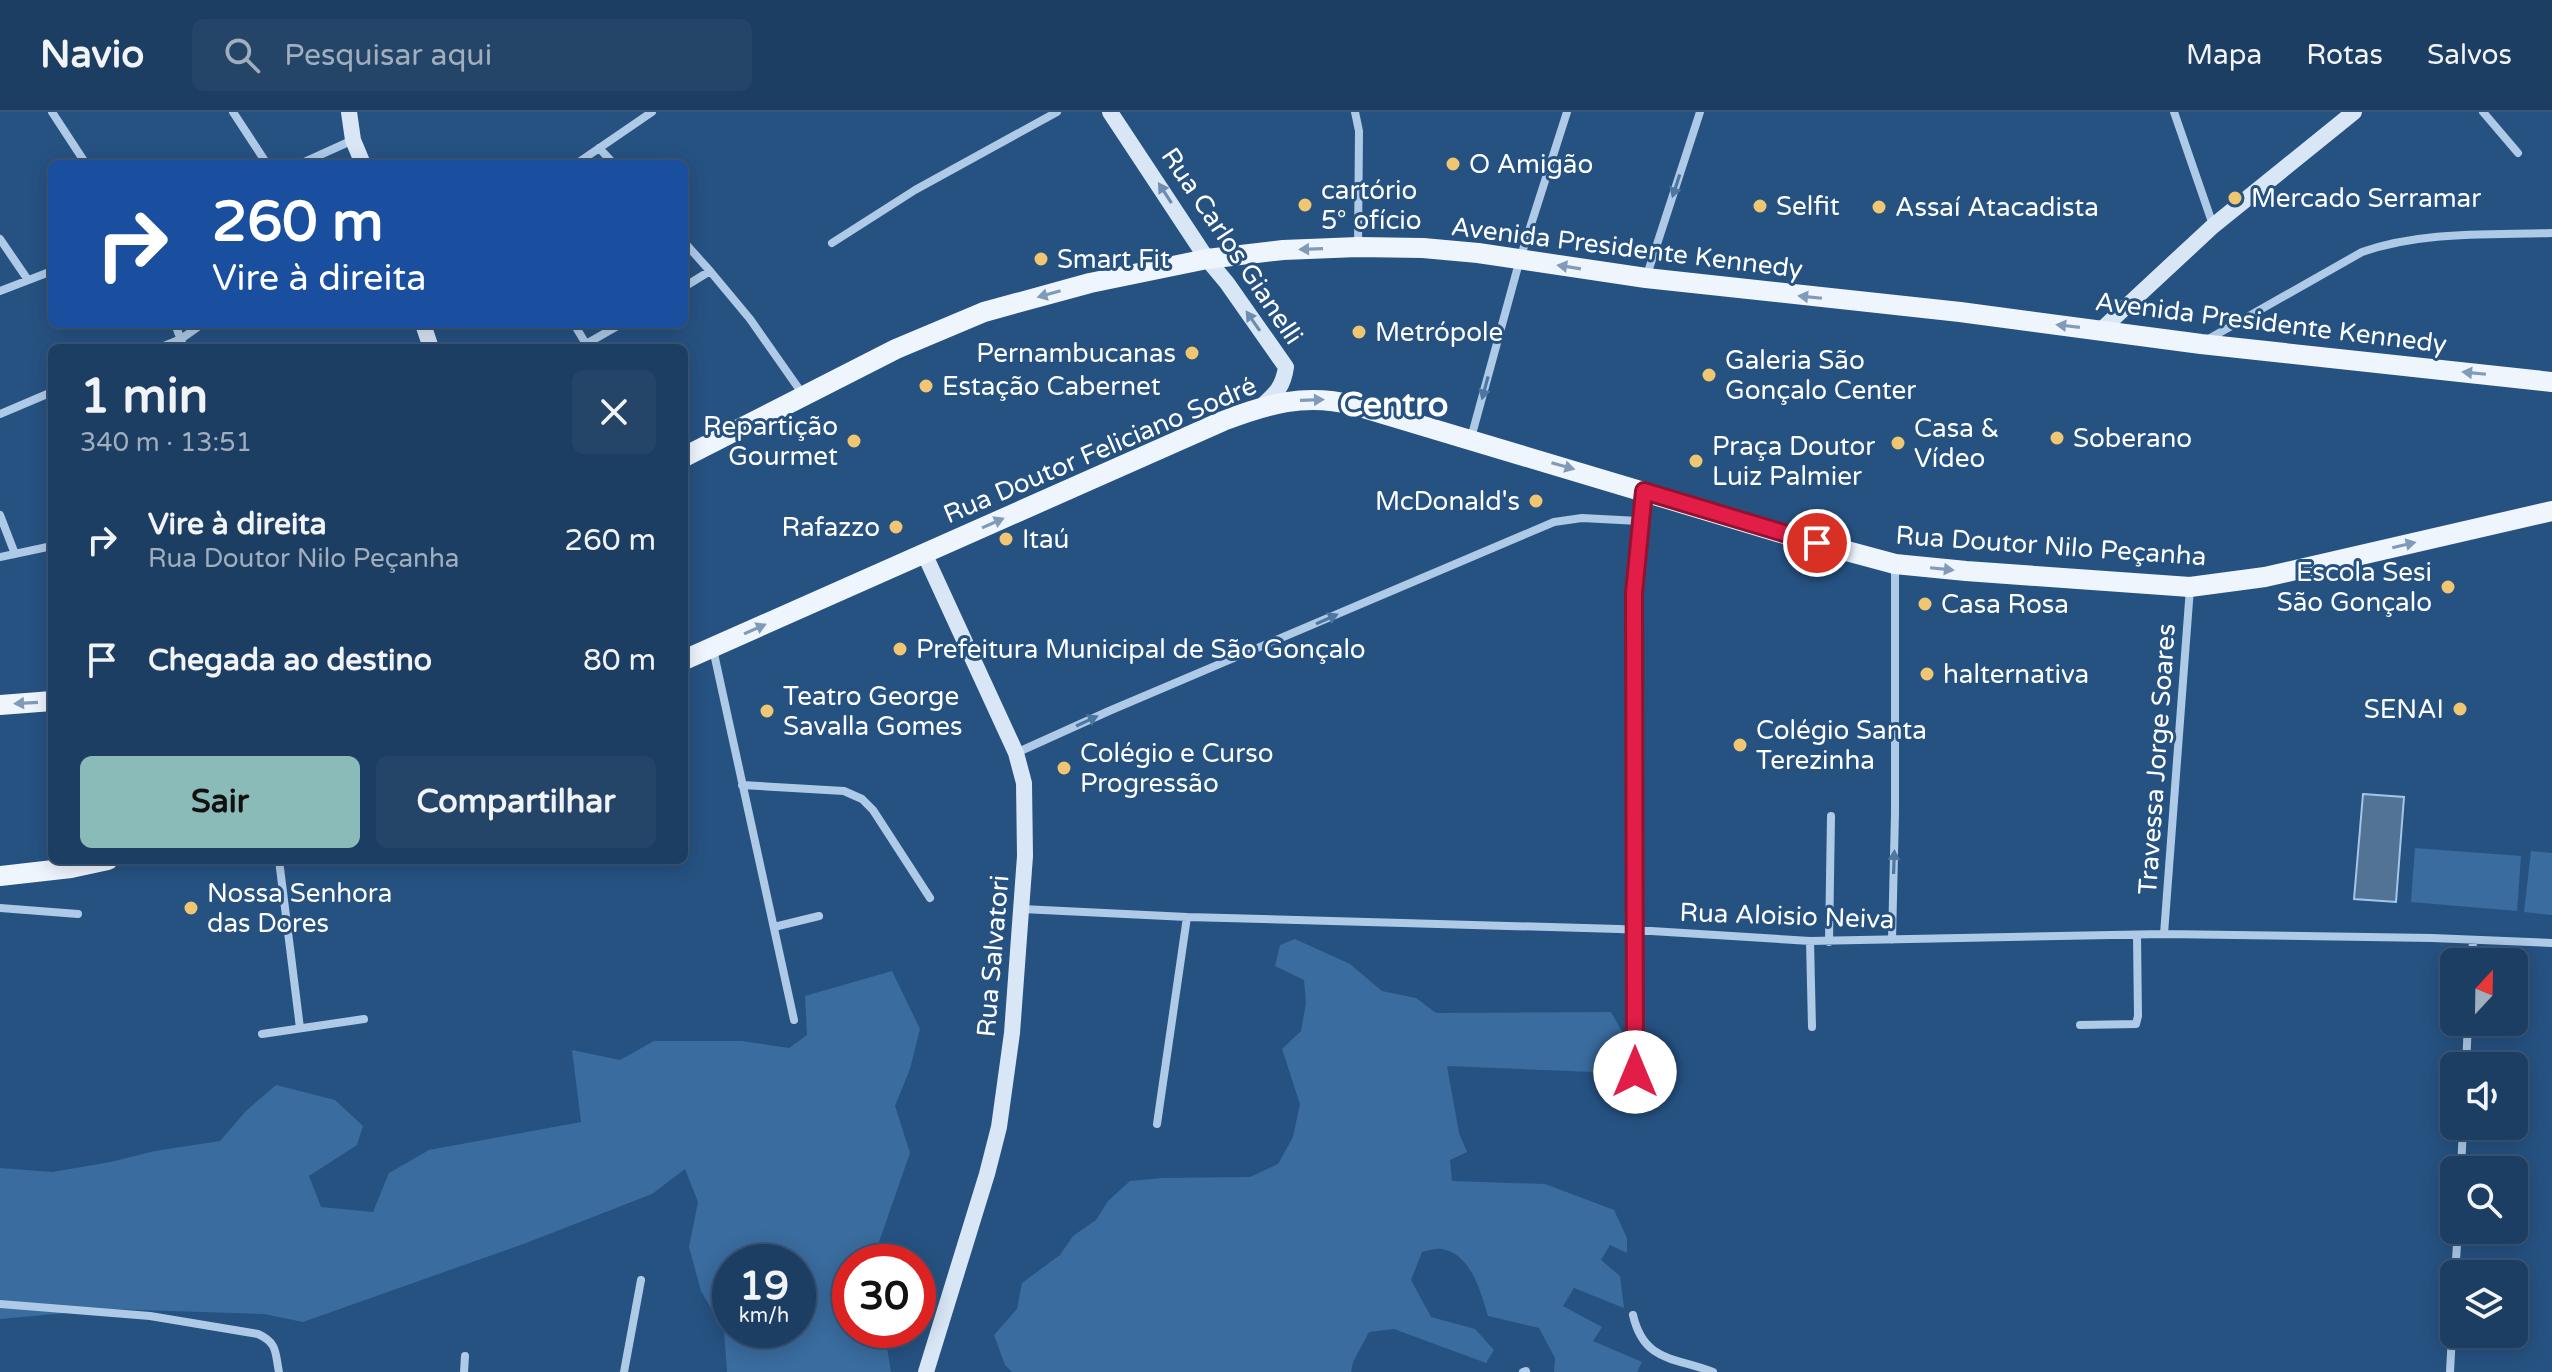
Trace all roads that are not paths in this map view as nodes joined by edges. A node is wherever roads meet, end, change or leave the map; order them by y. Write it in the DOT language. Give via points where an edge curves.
graph roads {
  1 [pos="52,112"];
  2 [pos="233,112"];
  3 [pos="349,112"];
  4 [pos="652,112"];
  5 [pos="1057,112"];
  6 [pos="1110,112"];
  7 [pos="1355,112"];
  8 [pos="1567,112"];
  9 [pos="1700,112"];
  10 [pos="2174,112"];
  11 [pos="2354,112"];
  12 [pos="2483,112"];
  13 [pos="353,140"];
  14 [pos="599,148"];
  15 [pos="2518,153"];
  16 [pos="83,160"];
  17 [pos="264,160"];
  18 [pos="309,160"];
  19 [pos="361,160"];
  20 [pos="582,160"];
  21 [pos="610,160"];
  22 [pos="2213,226"];
  23 [pos="2552,233"];
  24 [pos="0,239"];
  25 [pos="832,243"];
  26 [pos="688,246"];
  27 [pos="1358,247"];
  28 [pos="1207,259"];
  29 [pos="1520,259"];
  30 [pos="710,271"];
  31 [pos="48,272"];
  32 [pos="1646,278"];
  33 [pos="28,280"];
  34 [pos="688,285"];
  35 [pos="0,291"];
  36 [pos="198,328"];
  37 [pos="614,328"];
  38 [pos="2101,330"];
  39 [pos="183,343"];
  40 [pos="586,344"];
  41 [pos="2201,344"];
  42 [pos="2552,382"];
  43 [pos="48,394"];
  44 [pos="804,396"];
  45 [pos="1261,407"];
  46 [pos="0,414"];
  47 [pos="1471,439"];
  48 [pos="688,455"];
  49 [pos="1644,491"];
  50 [pos="2552,511"];
  51 [pos="0,515"];
  52 [pos="1639,521"];
  53 [pos="48,547"];
  54 [pos="924,553"];
  55 [pos="15,554"];
  56 [pos="0,557"];
  57 [pos="1895,564"];
  58 [pos="2190,587"];
  59 [pos="713,648"];
  60 [pos="688,658"];
  61 [pos="48,701"];
  62 [pos="0,705"];
  63 [pos="1016,753"];
  64 [pos="742,785"];
  65 [pos="1831,816"];
  66 [pos="90,864"];
  67 [pos="280,864"];
  68 [pos="0,876"];
  69 [pos="930,898"];
  70 [pos="0,908"];
  71 [pos="1022,909"];
  72 [pos="78,914"];
  73 [pos="819,916"];
  74 [pos="1187,917"];
  75 [pos="774,927"];
  76 [pos="1636,930"];
  77 [pos="2164,934"];
  78 [pos="2137,935"];
  79 [pos="1892,940"];
  80 [pos="2473,940"];
  81 [pos="1810,941"];
  82 [pos="1829,942"];
  83 [pos="2552,943"];
  84 [pos="2473,948"];
  85 [pos="364,1019"];
  86 [pos="794,1020"];
  87 [pos="2080,1025"];
  88 [pos="1812,1027"];
  89 [pos="300,1028"];
  90 [pos="262,1034"];
  91 [pos="1635,1072"];
  92 [pos="1157,1124"];
  93 [pos="641,1280"];
  94 [pos="0,1304"];
  95 [pos="1633,1315"];
  96 [pos="2451,1348"];
  97 [pos="465,1356"];
  98 [pos="279,1372"];
  99 [pos="464,1372"];
  100 [pos="624,1372"];
  101 [pos="926,1372"];
  102 [pos="1713,1372"];
  103 [pos="2450,1372"];
  1 -- 16 [label="street"];
  2 -- 17 [label="street"];
  3 -- 13 [label="main road"];
  4 -- 14 [label="street"];
  5 -- 25 [label="street" via="915,190"];
  28 -- 6 [label="main road, Rua Carlos Gianelli, one-way"];
  7 -- 27 [label="street"];
  8 -- 29 [label="street"];
  9 -- 32 [label="street, one-way"];
  10 -- 22 [label="street"];
  11 -- 22 [label="main road"];
  12 -- 15 [label="street"];
  13 -- 18 [label="street"];
  13 -- 19 [label="main road"];
  14 -- 20 [label="street"];
  14 -- 21 [label="street"];
  22 -- 38 [label="main road"];
  23 -- 41 [label="street" via="2390,243 2362,252"];
  24 -- 33 [label="street"];
  26 -- 30 [label="street"];
  27 -- 28 [label="main road, Avenida Presidente Kennedy, one-way"];
  27 -- 29 [label="main road, Avenida Presidente Kennedy"];
  28 -- 44 [label="main road, Avenida Presidente Kennedy, one-way" via="984,312"];
  45 -- 28 [label="main road, Rua Carlos Gianelli, one-way" via="1284,381 1286,367"];
  32 -- 29 [label="main road, Avenida Presidente Kennedy, one-way"];
  29 -- 47 [label="street, one-way"];
  30 -- 34 [label="street"];
  30 -- 44 [label="street"];
  31 -- 33 [label="street"];
  38 -- 32 [label="main road, Avenida Presidente Kennedy, one-way"];
  33 -- 35 [label="street"];
  36 -- 39 [label="street"];
  37 -- 40 [label="street"];
  38 -- 41 [label="main road, Avenida Presidente Kennedy"];
  42 -- 41 [label="main road, Avenida Presidente Kennedy, one-way"];
  43 -- 46 [label="street"];
  44 -- 48 [label="main road, Avenida Presidente Kennedy"];
  45 -- 47 [label="main road, Rua Doutor Feliciano Sodré, one-way" via="1313,398 1335,400"];
  54 -- 45 [label="main road, Rua Doutor Feliciano Sodré, one-way"];
  47 -- 49 [label="main road, Rua Doutor Feliciano Sodré, one-way"];
  49 -- 52 [label="street"];
  49 -- 57 [label="main road, Rua Doutor Nilo Peçanha"];
  58 -- 50 [label="main road, Rua Doutor Nilo Peçanha, one-way" via="2265,577"];
  51 -- 55 [label="street"];
  63 -- 52 [label="street, one-way" via="1554,522"];
  52 -- 76 [label="street" via="1634,593"];
  53 -- 55 [label="street"];
  59 -- 54 [label="main road, Rua Doutor Feliciano Sodré, one-way"];
  54 -- 63 [label="main road, Rua Salvatori"];
  55 -- 56 [label="street"];
  57 -- 58 [label="main road, Rua Doutor Nilo Peçanha, one-way"];
  79 -- 57 [label="street, one-way"];
  58 -- 77 [label="street, Travessa Jorge Soares"];
  59 -- 60 [label="main road, Rua Doutor Feliciano Sodré"];
  59 -- 64 [label="street"];
  61 -- 62 [label="main road, one-way"];
  63 -- 71 [label="main road, Rua Salvatori" via="1026,812"];
  64 -- 69 [label="street" via="844,791 862,799"];
  64 -- 75 [label="street"];
  65 -- 82 [label="street"];
  66 -- 68 [label="main road"];
  67 -- 89 [label="street"];
  70 -- 72 [label="street"];
  71 -- 74 [label="street, Rua Aloisio Neiva"];
  71 -- 101 [label="main road, Rua Salvatori" via="999,1127"];
  73 -- 75 [label="street"];
  74 -- 76 [label="street, Rua Aloisio Neiva"];
  74 -- 92 [label="street"];
  75 -- 86 [label="street"];
  76 -- 81 [label="street, Rua Aloisio Neiva"];
  76 -- 91 [label="street"];
  77 -- 78 [label="street, Rua Aloisio Neiva"];
  77 -- 80 [label="street, Rua Aloisio Neiva"];
  78 -- 79 [label="street, Rua Aloisio Neiva"];
  78 -- 87 [label="street" via="2136,1024"];
  79 -- 82 [label="street, Rua Aloisio Neiva"];
  80 -- 83 [label="street, Rua Aloisio Neiva"];
  80 -- 84 [label="street"];
  81 -- 82 [label="street, Rua Aloisio Neiva"];
  81 -- 88 [label="street"];
  85 -- 89 [label="street"];
  89 -- 90 [label="street"];
  93 -- 100 [label="street"];
  94 -- 98 [label="street" via="134,1314 258,1334 274,1345"];
  95 -- 102 [label="street" via="1654,1352"];
  96 -- 103 [label="street"];
  97 -- 99 [label="street"];
}
